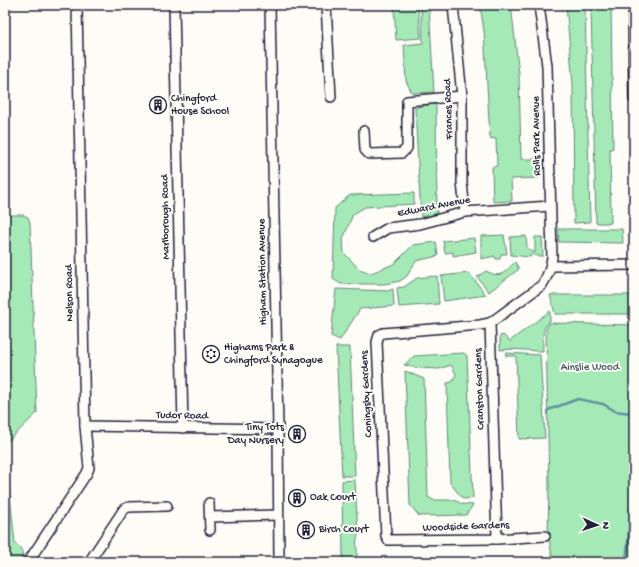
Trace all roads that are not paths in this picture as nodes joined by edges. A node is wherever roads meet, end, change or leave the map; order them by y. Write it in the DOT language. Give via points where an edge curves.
graph roads {
  1 [pos="77,5"];
  2 [pos="174,5"];
  3 [pos="270,5"];
  4 [pos="326,5"];
  5 [pos="454,5"];
  6 [pos="539,5"];
  7 [pos="633,5"];
  8 [pos="462,96"];
  9 [pos="331,97"];
  10 [pos="634,99"];
  11 [pos="364,131"];
  12 [pos="550,206"];
  13 [pos="465,212"];
  14 [pos="373,237"];
  15 [pos="634,265"];
  16 [pos="551,266"];
  17 [pos="490,323"];
  18 [pos="85,426"];
  19 [pos="183,428"];
  20 [pos="278,429"];
  21 [pos="209,503"];
  22 [pos="167,506"];
  23 [pos="278,516"];
  24 [pos="210,518"];
  25 [pos="210,530"];
  26 [pos="546,536"];
  27 [pos="496,539"];
  28 [pos="388,540"];
  29 [pos="28,562"];
  30 [pos="89,562"];
  31 [pos="279,562"];
  1 -- 18 [label="street, Nelson Road"];
  2 -- 19 [label="street, Marlborough Road"];
  3 -- 20 [label="street, Higham Station Avenue"];
  4 -- 9 [label="street"];
  5 -- 8 [label="street, Frances Road"];
  6 -- 12 [label="street, Rolls Park Avenue" via="547,66"];
  7 -- 10 [label="street"];
  8 -- 11 [label="street" via="407,101 407,148 402,153 369,154 365,150"];
  8 -- 13 [label="street, Frances Road" via="462,182"];
  12 -- 13 [label="street, Edward Avenue"];
  12 -- 16 [label="street, Rolls Park Avenue"];
  13 -- 14 [label="street, Edward Avenue" via="420,224 388,228"];
  15 -- 16 [label="street"];
  16 -- 17 [label="street" via="542,285"];
  17 -- 27 [label="street, Cranston Gardens"];
  17 -- 28 [label="street, Coningsby Gardens" via="384,332 377,338"];
  18 -- 19 [label="street, Tudor Road"];
  18 -- 29 [label="street, Nelson Road" via="88,471"];
  19 -- 20 [label="street, Tudor Road"];
  20 -- 23 [label="street, Higham Station Avenue"];
  21 -- 24 [label="street"];
  22 -- 30 [label="street" via="124,509"];
  23 -- 24 [label="street"];
  23 -- 31 [label="street, Higham Station Avenue"];
  24 -- 25 [label="street"];
  26 -- 27 [label="street, Woodside Gardens"];
  27 -- 28 [label="street, Woodside Gardens"];
}
